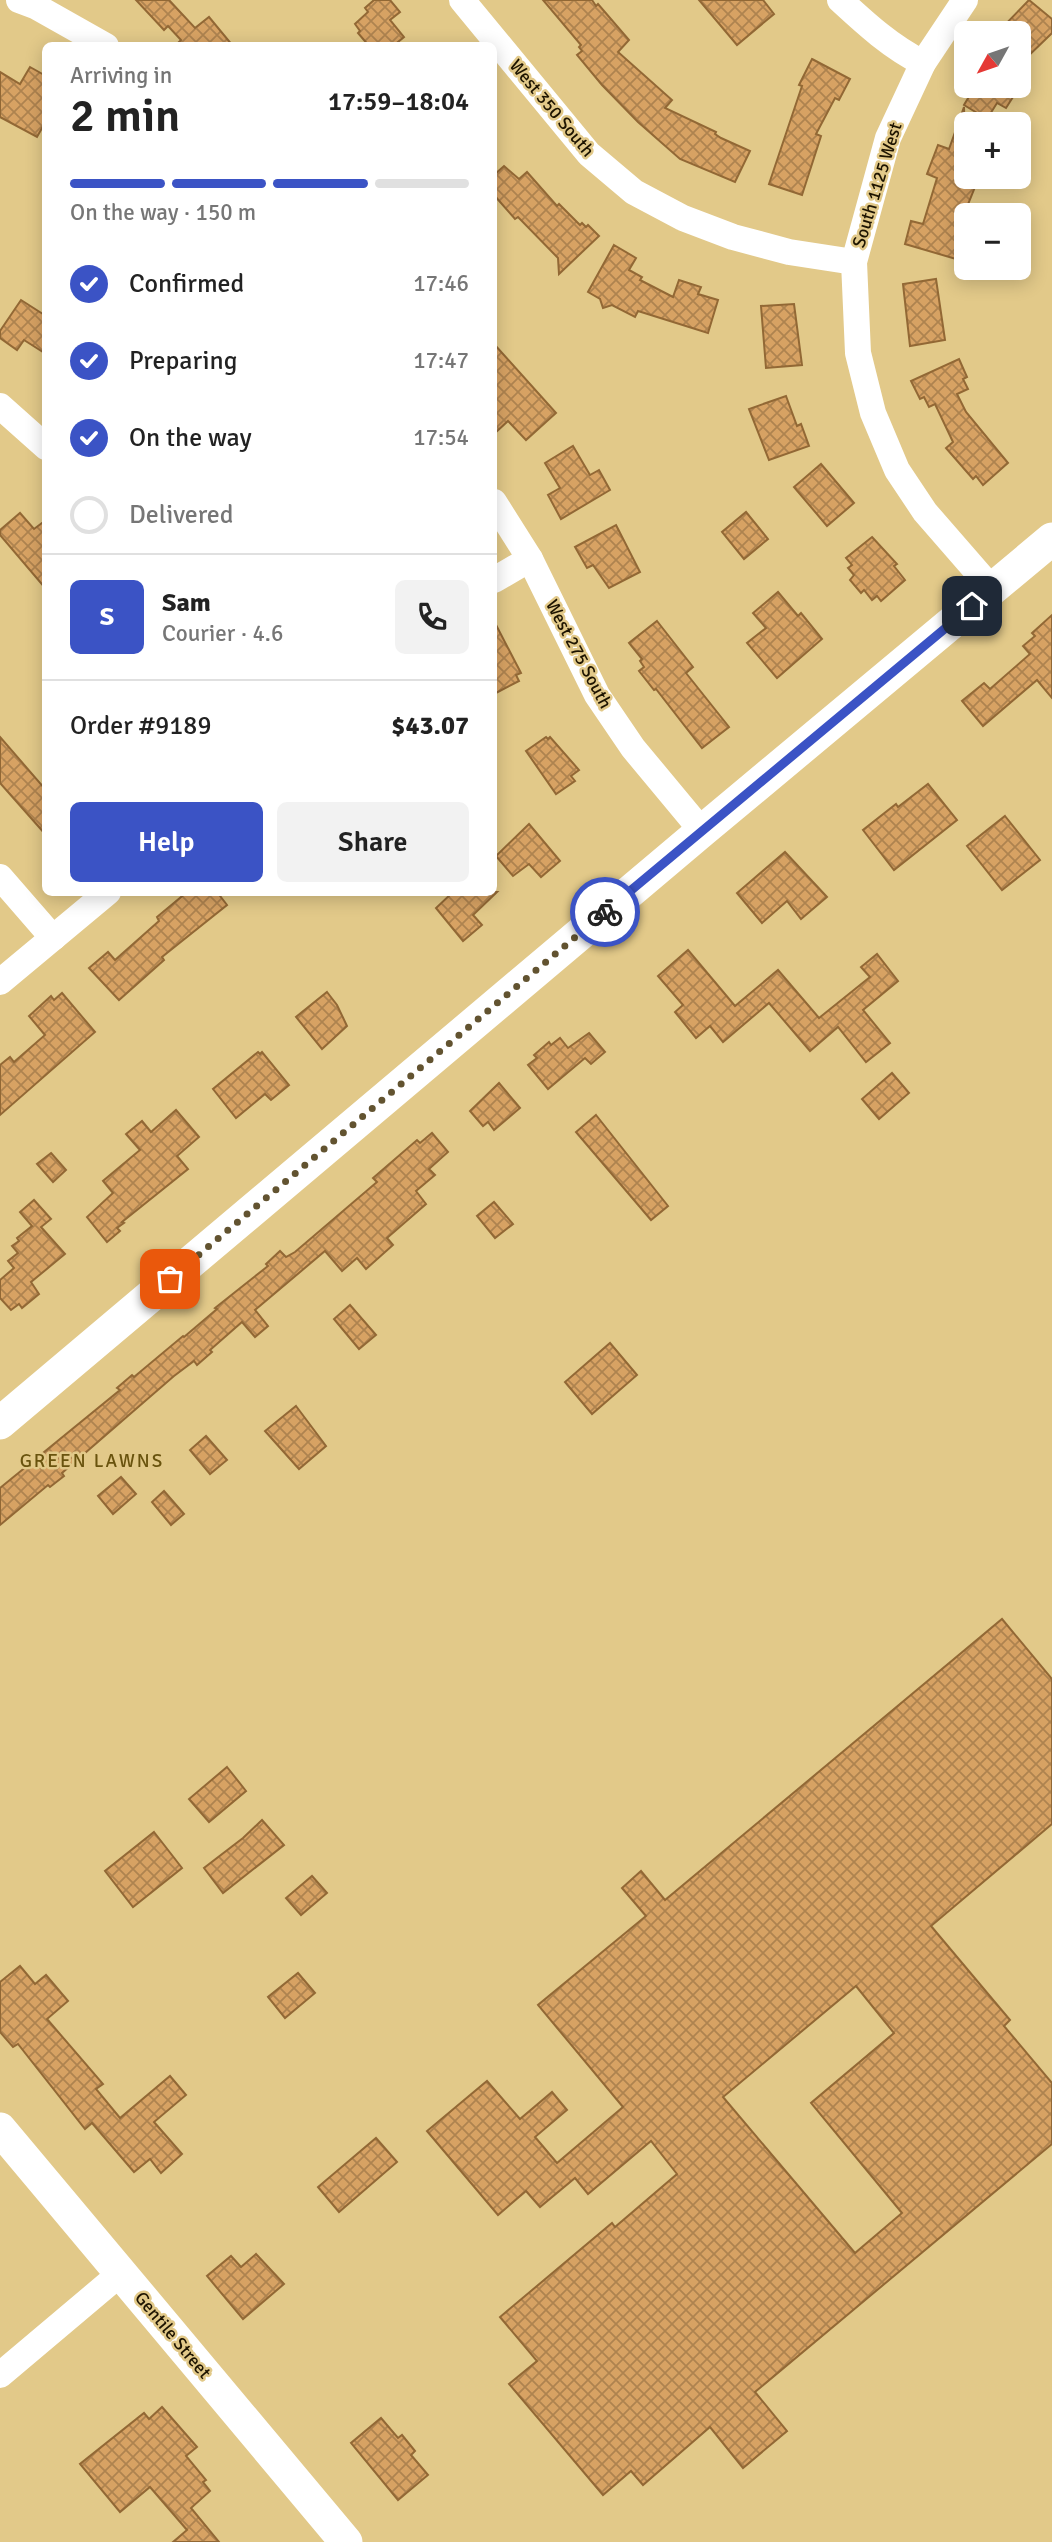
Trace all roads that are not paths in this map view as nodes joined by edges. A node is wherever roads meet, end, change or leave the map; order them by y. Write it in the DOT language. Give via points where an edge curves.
graph roads {
  1 [pos="19,0"];
  2 [pos="462,0"];
  3 [pos="840,0"];
  4 [pos="965,0"];
  5 [pos="99,42"];
  6 [pos="497,42"];
  7 [pos="497,42"];
  8 [pos="923,63"];
  9 [pos="854,262"];
  10 [pos="0,406"];
  11 [pos="42,443"];
  12 [pos="497,507"];
  13 [pos="1052,539"];
  14 [pos="530,559"];
  15 [pos="497,578"];
  16 [pos="992,589"];
  17 [pos="702,831"];
  18 [pos="0,877"];
  19 [pos="103,896"];
  20 [pos="53,938"];
  21 [pos="0,982"];
  22 [pos="0,1423"];
  23 [pos="0,2129"];
  24 [pos="121,2273"];
  25 [pos="0,2375"];
  26 [pos="346,2542"];
  1 -- 5 [label="street"];
  2 -- 7 [label="street, West 350 South"];
  3 -- 8 [label="street" via="902,52"];
  4 -- 8 [label="street, South 1125 West"];
  6 -- 9 [label="street, West 350 South" via="589,154 634,192 733,237"];
  8 -- 9 [label="street, South 1125 West" via="888,138"];
  9 -- 16 [label="street, South 1125 West" via="858,353 873,413 897,470 925,512"];
  10 -- 11 [label="street"];
  12 -- 14 [label="street, West 275 South"];
  13 -- 16 [label="main road"];
  14 -- 15 [label="street"];
  14 -- 17 [label="street, West 275 South" via="597,695 633,748"];
  16 -- 17 [label="main road"];
  17 -- 22 [label="main road"];
  18 -- 20 [label="street"];
  19 -- 20 [label="street"];
  20 -- 21 [label="street"];
  23 -- 24 [label="main road, Gentile Street"];
  24 -- 25 [label="street"];
  24 -- 26 [label="main road, Gentile Street"];
}
